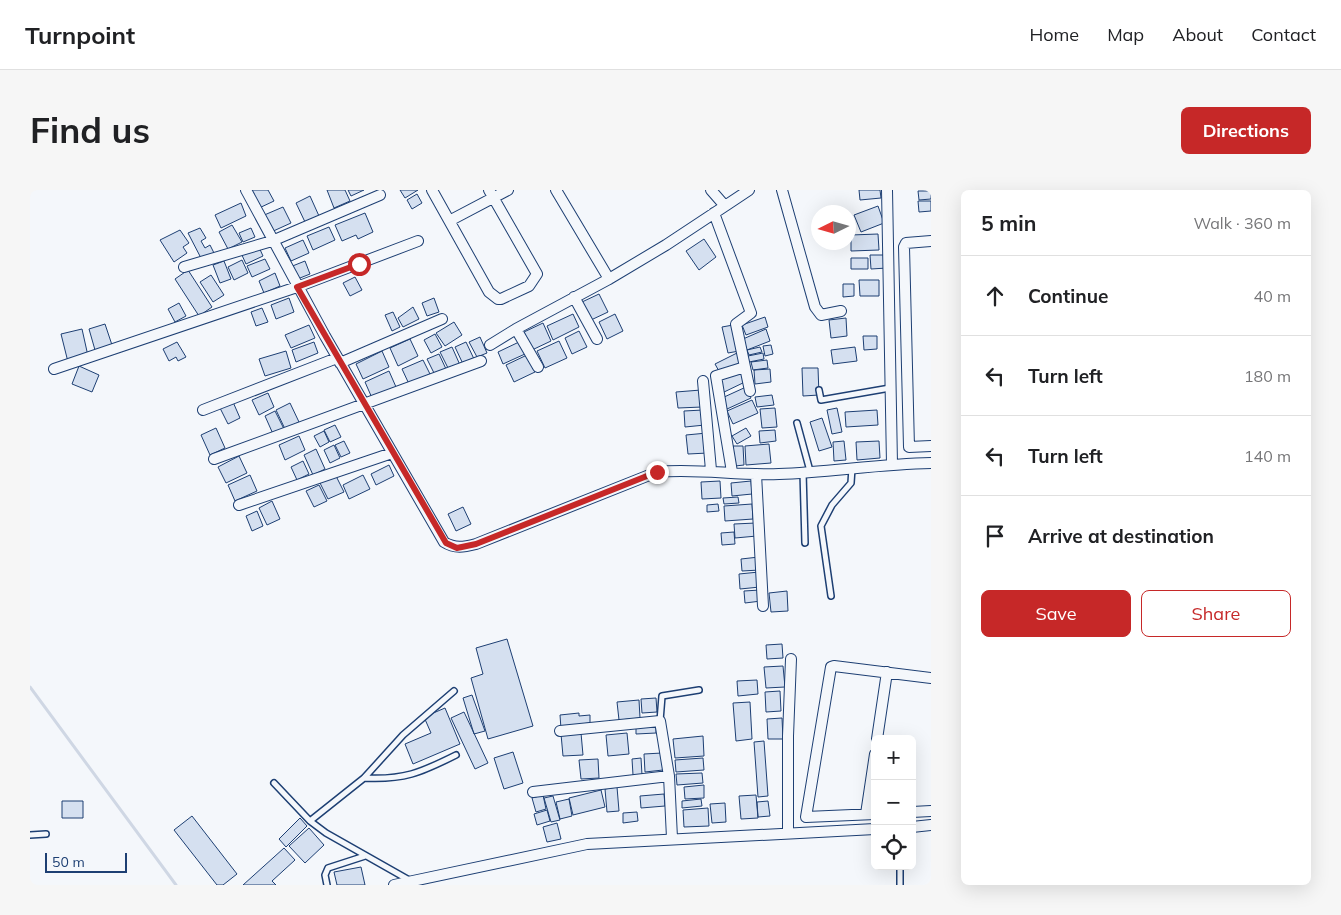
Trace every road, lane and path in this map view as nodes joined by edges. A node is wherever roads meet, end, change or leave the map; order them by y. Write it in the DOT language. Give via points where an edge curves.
graph roads {
  1 [pos="246,190"];
  2 [pos="432,190"];
  3 [pos="508,190"];
  4 [pos="556,190"];
  5 [pos="711,190"];
  6 [pos="749,190"];
  7 [pos="782,190"];
  8 [pos="887,190"];
  9 [pos="492,194"];
  10 [pos="380,195"];
  11 [pos="725,206"];
  12 [pos="714,213"];
  13 [pos="451,220"];
  14 [pos="272,241"];
  15 [pos="418,241"];
  16 [pos="931,241"];
  17 [pos="184,267"];
  18 [pos="609,279"];
  19 [pos="297,287"];
  20 [pos="574,297"];
  21 [pos="841,311"];
  22 [pos="442,319"];
  23 [pos="516,329"];
  24 [pos="597,339"];
  25 [pos="490,345"];
  26 [pos="339,360"];
  27 [pos="482,361"];
  28 [pos="538,367"];
  29 [pos="744,367"];
  30 [pos="54,369"];
  31 [pos="703,381"];
  32 [pos="890,388"];
  33 [pos="819,390"];
  34 [pos="750,391"];
  35 [pos="364,403"];
  36 [pos="203,410"];
  37 [pos="797,423"];
  38 [pos="931,446"];
  39 [pos="392,453"];
  40 [pos="214,459"];
  41 [pos="931,463"];
  42 [pos="892,464"];
  43 [pos="852,467"];
  44 [pos="711,470"];
  45 [pos="732,472"];
  46 [pos="806,472"];
  47 [pos="756,474"];
  48 [pos="239,505"];
  49 [pos="805,543"];
  50 [pos="831,596"];
  51 [pos="763,606"];
  52 [pos="791,659"];
  53 [pos="887,672"];
  54 [pos="931,678"];
  55 [pos="699,690"];
  56 [pos="454,692"];
  57 [pos="660,721"];
  58 [pos="560,731"];
  59 [pos="878,735"];
  60 [pos="456,756"];
  61 [pos="669,776"];
  62 [pos="364,778"];
  63 [pos="873,780"];
  64 [pos="274,783"];
  65 [pos="533,792"];
  66 [pos="931,810"];
  67 [pos="916,812"];
  68 [pos="870,814"];
  69 [pos="310,821"];
  70 [pos="931,825"];
  71 [pos="916,827"];
  72 [pos="871,829"];
  73 [pos="46,834"];
  74 [pos="788,834"];
  75 [pos="30,835"];
  76 [pos="672,838"];
  77 [pos="365,856"];
  78 [pos="900,870"];
  79 [pos="412,882"];
  80 [pos="327,885"];
  81 [pos="394,885"];
  82 [pos="900,885"];
  1 -- 14 [label="street"];
  2 -- 13 [label="street"];
  3 -- 9 [label="street"];
  4 -- 18 [label="street"];
  5 -- 11 [label="street"];
  6 -- 11 [label="street"];
  7 -- 21 [label="street" via="815,307 821,316"];
  8 -- 32 [label="street"];
  9 -- 13 [label="street"];
  9 -- 13 [label="street" via="536,269 535,280 530,286 502,299 493,296"];
  10 -- 14 [label="street"];
  11 -- 12 [label="street"];
  12 -- 18 [label="street"];
  12 -- 29 [label="street" via="751,313 736,324"];
  14 -- 17 [label="street"];
  14 -- 19 [label="street"];
  15 -- 19 [label="street"];
  16 -- 38 [label="street" via="906,242 904,247 908,447"];
  18 -- 20 [label="street"];
  19 -- 26 [label="street"];
  19 -- 30 [label="street"];
  20 -- 23 [label="street"];
  20 -- 24 [label="street"];
  22 -- 26 [label="street"];
  23 -- 25 [label="street"];
  23 -- 28 [label="street"];
  26 -- 35 [label="street"];
  26 -- 36 [label="street"];
  27 -- 35 [label="street"];
  29 -- 34 [label="street"];
  29 -- 45 [label="street" via="716,376"];
  31 -- 44 [label="street"];
  32 -- 33 [label="lane" via="821,400"];
  32 -- 42 [label="street"];
  35 -- 39 [label="street"];
  35 -- 40 [label="street"];
  37 -- 46 [label="lane"];
  39 -- 44 [label="street" via="444,542 457,548 476,544 648,475 679,470"];
  39 -- 48 [label="street"];
  41 -- 42 [label="street"];
  42 -- 43 [label="street"];
  43 -- 46 [label="street"];
  43 -- 50 [label="lane" via="851,483 832,504 821,526"];
  44 -- 45 [label="street"];
  45 -- 47 [label="street"];
  46 -- 47 [label="street"];
  46 -- 49 [label="lane"];
  47 -- 51 [label="street"];
  52 -- 74 [label="street"];
  53 -- 54 [label="street"];
  53 -- 59 [label="street"];
  53 -- 68 [label="street" via="831,667 806,817"];
  55 -- 57 [label="lane" via="662,696"];
  56 -- 62 [label="lane" via="403,735"];
  57 -- 58 [label="street"];
  57 -- 61 [label="street"];
  60 -- 62 [label="lane" via="412,776 390,780"];
  61 -- 65 [label="street"];
  61 -- 76 [label="street"];
  62 -- 69 [label="lane"];
  63 -- 68 [label="street"];
  64 -- 69 [label="lane"];
  66 -- 67 [label="street"];
  69 -- 77 [label="lane"];
  70 -- 71 [label="street"];
  72 -- 74 [label="street"];
  73 -- 75 [label="lane"];
  74 -- 76 [label="street"];
  76 -- 79 [label="street" via="587,844"];
  77 -- 79 [label="lane"];
  77 -- 80 [label="lane" via="328,868 325,875"];
  78 -- 82 [label="lane"];
  79 -- 81 [label="street"];
}
